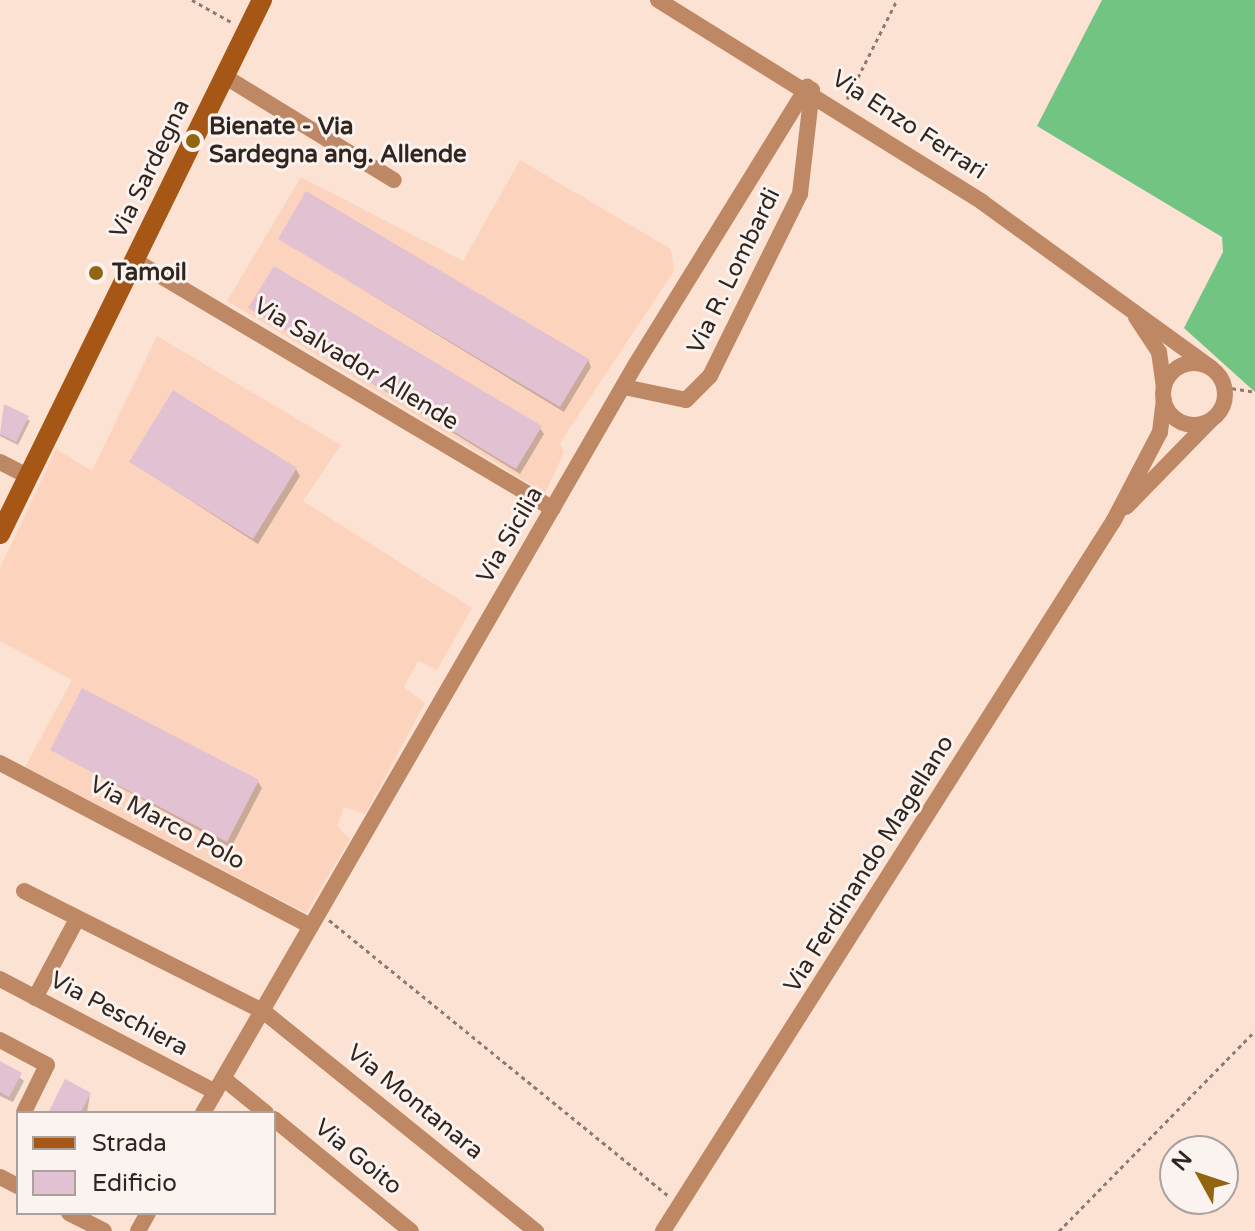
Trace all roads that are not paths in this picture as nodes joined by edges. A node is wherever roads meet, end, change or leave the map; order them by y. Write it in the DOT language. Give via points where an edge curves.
graph roads {
  1 [pos="262,0"];
  2 [pos="658,0"];
  3 [pos="224,76"];
  4 [pos="809,88"];
  5 [pos="394,180"];
  6 [pos="134,260"];
  7 [pos="1126,302"];
  8 [pos="1211,368"];
  9 [pos="624,387"];
  10 [pos="1164,394"];
  11 [pos="1211,420"];
  12 [pos="0,462"];
  13 [pos="28,476"];
  14 [pos="553,509"];
  15 [pos="1114,520"];
  16 [pos="0,534"];
  17 [pos="0,763"];
  18 [pos="24,891"];
  19 [pos="77,919"];
  20 [pos="315,919"];
  21 [pos="0,979"];
  22 [pos="35,998"];
  23 [pos="263,1011"];
  24 [pos="0,1040"];
  25 [pos="219,1085"];
  26 [pos="24,1111"];
  27 [pos="204,1111"];
  28 [pos="263,1111"];
  29 [pos="276,1121"];
  30 [pos="73,1215"];
  31 [pos="104,1231"];
  32 [pos="411,1231"];
  33 [pos="536,1231"];
  34 [pos="663,1231"];
  1 -- 3 [label="street, Via Sardegna"];
  2 -- 4 [label="street, Via Enzo Ferrari"];
  3 -- 5 [label="street"];
  3 -- 6 [label="street, Via Sardegna"];
  4 -- 7 [label="street, Via Enzo Ferrari"];
  4 -- 9 [label="street, Via Sicilia"];
  4 -- 9 [label="street, Via R. Lombardi" via="800,194 710,376 686,400"];
  6 -- 13 [label="street, Via Sardegna"];
  6 -- 14 [label="street, Via Salvador Allende"];
  7 -- 8 [label="street, Via Enzo Ferrari"];
  7 -- 10 [label="street, Via Enzo Ferrari" via="1159,352"];
  8 -- 10 [label="street" via="1182,366"];
  8 -- 11 [label="street" via="1224,387 1223,405"];
  9 -- 14 [label="street, Via Sicilia"];
  10 -- 11 [label="street" via="1182,422"];
  10 -- 15 [label="street, Via Ferdinando Magellano" via="1160,432"];
  11 -- 15 [label="street, Via Ferdinando Magellano"];
  12 -- 13 [label="street"];
  13 -- 16 [label="street, Via Sardegna"];
  14 -- 20 [label="street, Via Sicilia"];
  15 -- 34 [label="street, Via Ferdinando Magellano"];
  17 -- 20 [label="street, Via Marco Polo"];
  18 -- 19 [label="street"];
  19 -- 22 [label="street"];
  19 -- 23 [label="street"];
  20 -- 23 [label="street, Via Sicilia"];
  21 -- 22 [label="street, Via Peschiera"];
  22 -- 25 [label="street, Via Peschiera"];
  23 -- 25 [label="street, Via Sicilia"];
  23 -- 33 [label="street, Via Montanara"];
  24 -- 26 [label="street" via="47,1065"];
  25 -- 27 [label="street, Via Sicilia"];
  25 -- 28 [label="street"];
  29 -- 32 [label="street, Via Goito"];
  30 -- 31 [label="street"];
}
